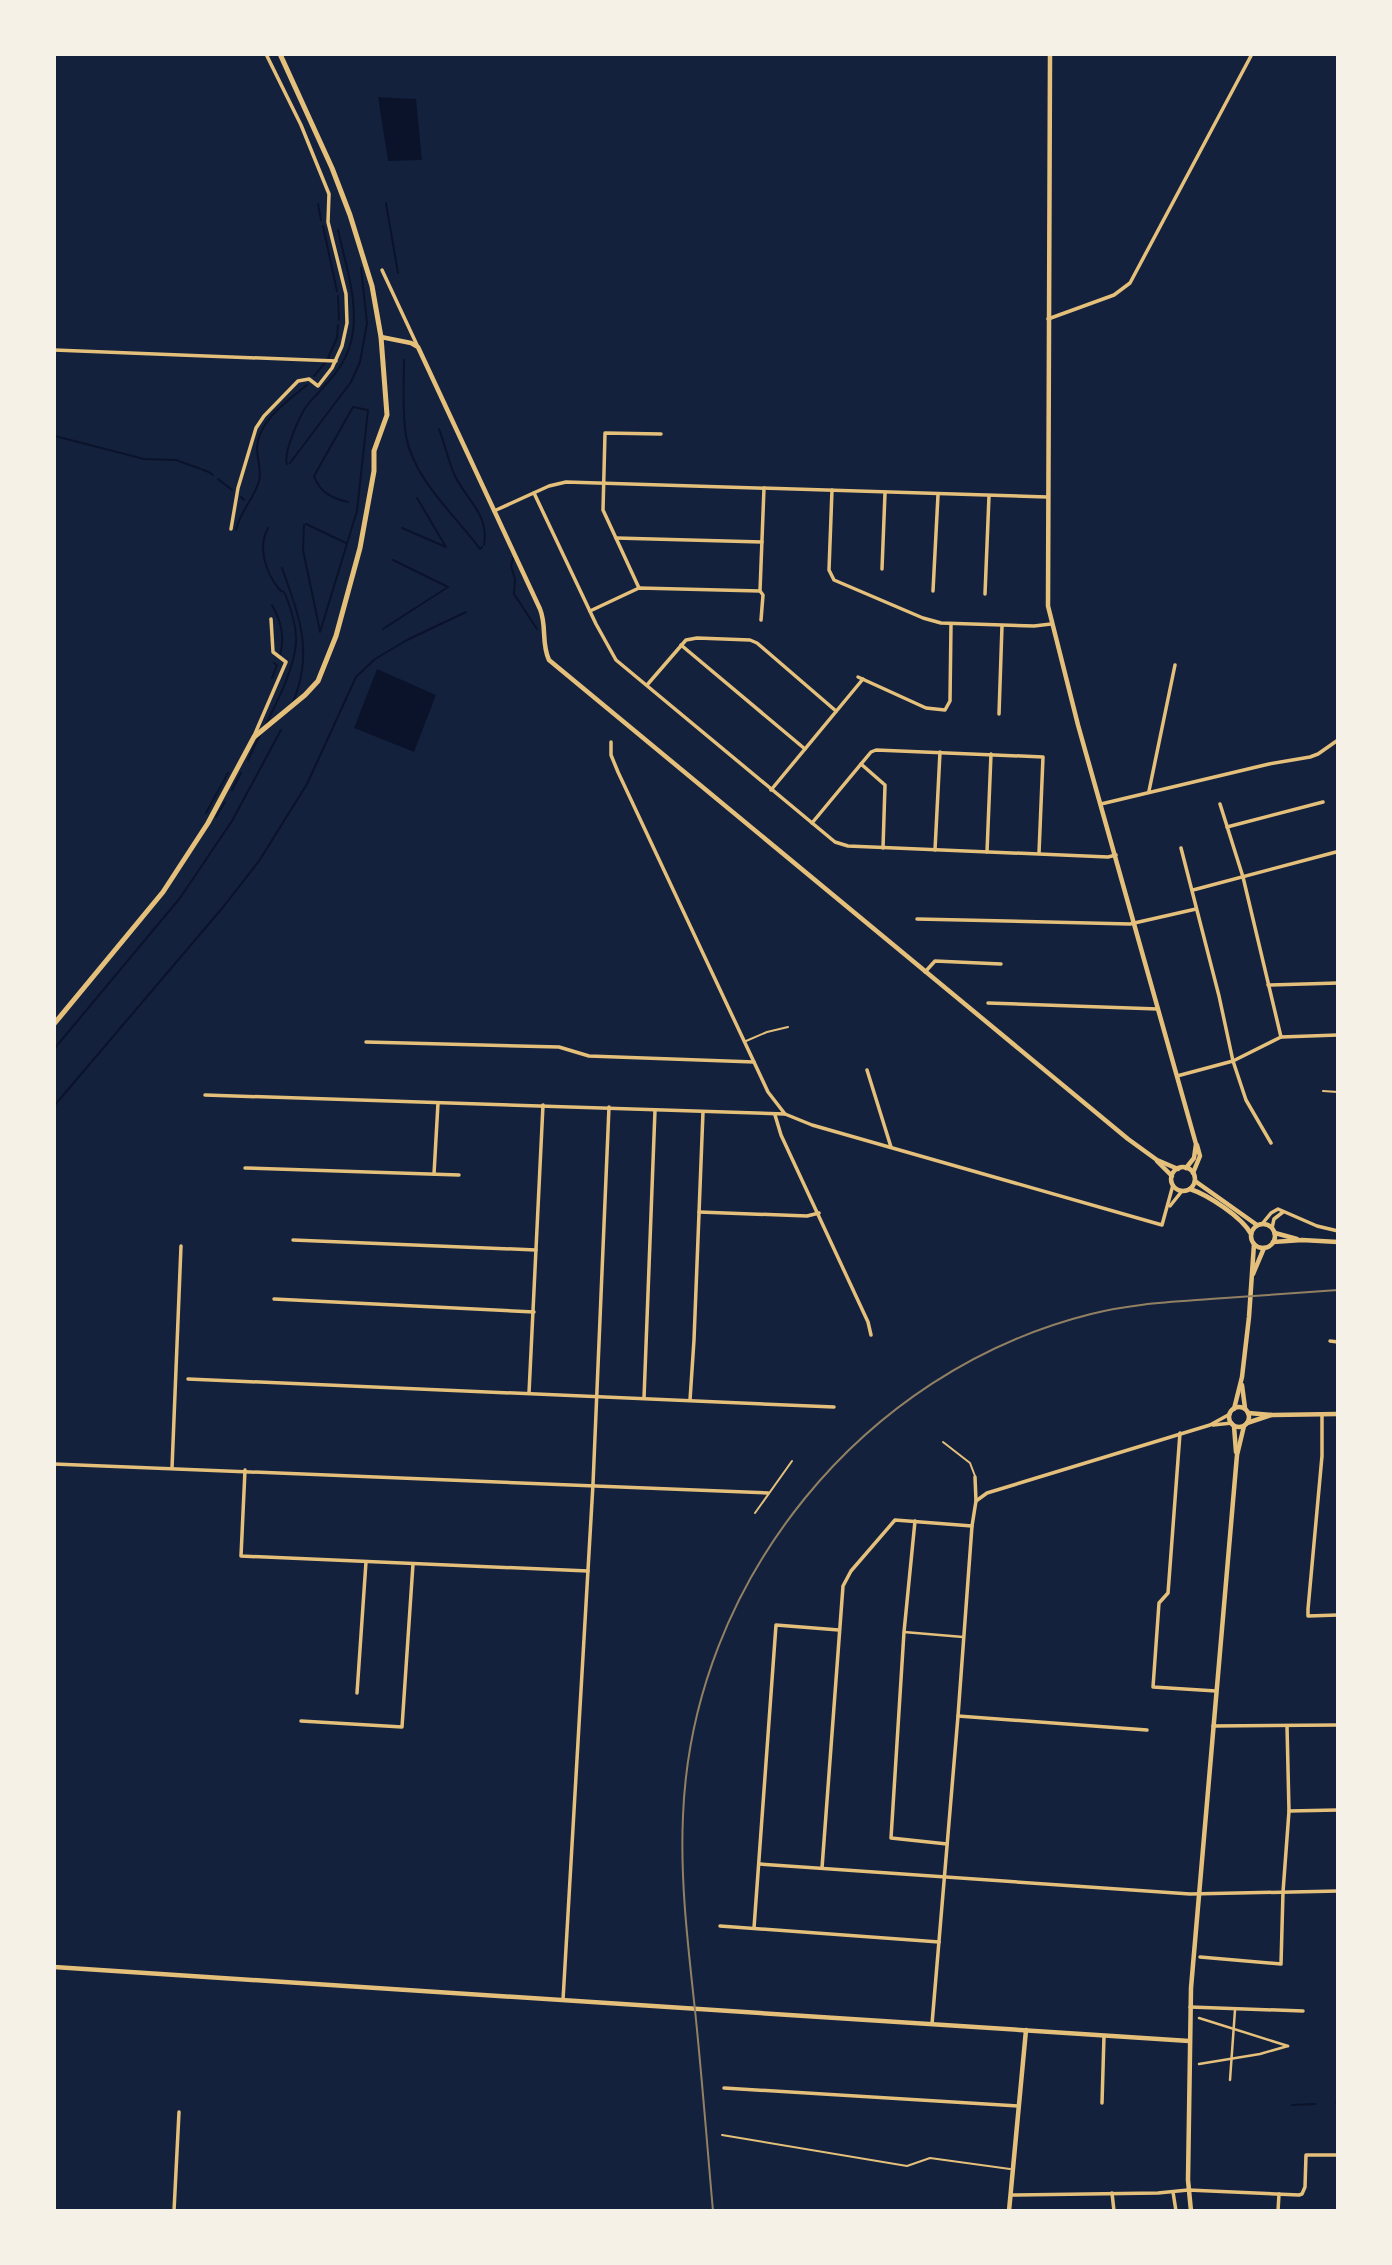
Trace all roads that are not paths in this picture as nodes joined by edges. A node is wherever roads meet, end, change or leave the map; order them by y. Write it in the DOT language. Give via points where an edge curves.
graph roads {
  1 [pos="266,54"];
  2 [pos="280,54"];
  3 [pos="1051,54"];
  4 [pos="1252,54"];
  5 [pos="382,270"];
  6 [pos="1048,320"];
  7 [pos="381,337"];
  8 [pos="418,347"];
  9 [pos="54,350"];
  10 [pos="336,361"];
  11 [pos="661,434"];
  12 [pos="603,483"];
  13 [pos="764,488"];
  14 [pos="832,490"];
  15 [pos="534,493"];
  16 [pos="885,493"];
  17 [pos="937,495"];
  18 [pos="989,496"];
  19 [pos="1047,497"];
  20 [pos="494,511"];
  21 [pos="231,529"];
  22 [pos="616,538"];
  23 [pos="762,542"];
  24 [pos="882,569"];
  25 [pos="639,588"];
  26 [pos="760,591"];
  27 [pos="933,591"];
  28 [pos="985,594"];
  29 [pos="590,611"];
  30 [pos="271,619"];
  31 [pos="761,620"];
  32 [pos="951,624"];
  33 [pos="1051,624"];
  34 [pos="1002,625"];
  35 [pos="681,645"];
  36 [pos="1175,665"];
  37 [pos="647,686"];
  38 [pos="836,711"];
  39 [pos="999,714"];
  40 [pos="254,737"];
  41 [pos="1338,740"];
  42 [pos="611,743"];
  43 [pos="805,749"];
  44 [pos="940,752"];
  45 [pos="991,754"];
  46 [pos="861,764"];
  47 [pos="771,790"];
  48 [pos="1149,791"];
  49 [pos="1323,802"];
  50 [pos="1101,804"];
  51 [pos="1220,804"];
  52 [pos="812,823"];
  53 [pos="1227,827"];
  54 [pos="883,848"];
  55 [pos="1181,848"];
  56 [pos="935,850"];
  57 [pos="987,852"];
  58 [pos="1336,852"];
  59 [pos="1039,854"];
  60 [pos="1116,855"];
  61 [pos="1243,877"];
  62 [pos="1193,890"];
  63 [pos="1197,909"];
  64 [pos="917,919"];
  65 [pos="1135,923"];
  66 [pos="1001,964"];
  67 [pos="925,972"];
  68 [pos="1338,983"];
  69 [pos="1268,985"];
  70 [pos="989,1003"];
  71 [pos="1158,1009"];
  72 [pos="54,1024"];
  73 [pos="788,1027"];
  74 [pos="1338,1035"];
  75 [pos="1281,1037"];
  76 [pos="366,1042"];
  77 [pos="744,1042"];
  78 [pos="1233,1061"];
  79 [pos="754,1062"];
  80 [pos="867,1070"];
  81 [pos="1177,1076"];
  82 [pos="1323,1091"];
  83 [pos="1338,1092"];
  84 [pos="205,1095"];
  85 [pos="438,1103"];
  86 [pos="543,1105"];
  87 [pos="609,1107"];
  88 [pos="654,1110"];
  89 [pos="703,1112"];
  90 [pos="785,1114"];
  91 [pos="775,1115"];
  92 [pos="1270,1143"];
  93 [pos="1196,1144"];
  94 [pos="891,1147"];
  95 [pos="1157,1160"];
  96 [pos="245,1168"];
  97 [pos="1186,1168"];
  98 [pos="1178,1169"];
  99 [pos="1194,1173"];
  100 [pos="433,1175"];
  101 [pos="459,1175"];
  102 [pos="1172,1176"];
  103 [pos="1195,1181"];
  104 [pos="1173,1185"];
  105 [pos="1190,1189"];
  106 [pos="1182,1191"];
  107 [pos="1168,1208"];
  108 [pos="1285,1211"];
  109 [pos="698,1212"];
  110 [pos="819,1213"];
  111 [pos="1259,1225"];
  112 [pos="1273,1231"];
  113 [pos="1338,1231"];
  114 [pos="1251,1234"];
  115 [pos="293,1240"];
  116 [pos="1301,1240"];
  117 [pos="1273,1242"];
  118 [pos="1338,1242"];
  119 [pos="1254,1244"];
  120 [pos="181,1246"];
  121 [pos="1264,1248"];
  122 [pos="536,1250"];
  123 [pos="1253,1277"];
  124 [pos="274,1298"];
  125 [pos="534,1312"];
  126 [pos="871,1335"];
  127 [pos="1330,1342"];
  128 [pos="1338,1342"];
  129 [pos="1242,1377"];
  130 [pos="188,1379"];
  131 [pos="529,1393"];
  132 [pos="597,1397"];
  133 [pos="643,1398"];
  134 [pos="690,1400"];
  135 [pos="834,1406"];
  136 [pos="1247,1411"];
  137 [pos="1232,1412"];
  138 [pos="1272,1415"];
  139 [pos="1322,1415"];
  140 [pos="1338,1415"];
  141 [pos="1233,1424"];
  142 [pos="1246,1424"];
  143 [pos="1210,1425"];
  144 [pos="1180,1433"];
  145 [pos="943,1442"];
  146 [pos="1237,1455"];
  147 [pos="793,1461"];
  148 [pos="54,1464"];
  149 [pos="172,1468"];
  150 [pos="245,1470"];
  151 [pos="975,1477"];
  152 [pos="593,1484"];
  153 [pos="768,1493"];
  154 [pos="975,1501"];
  155 [pos="755,1513"];
  156 [pos="915,1521"];
  157 [pos="972,1526"];
  158 [pos="366,1562"];
  159 [pos="413,1564"];
  160 [pos="588,1571"];
  161 [pos="1338,1615"];
  162 [pos="839,1630"];
  163 [pos="904,1632"];
  164 [pos="964,1637"];
  165 [pos="1216,1691"];
  166 [pos="357,1693"];
  167 [pos="958,1716"];
  168 [pos="301,1721"];
  169 [pos="1338,1725"];
  170 [pos="1213,1726"];
  171 [pos="1287,1726"];
  172 [pos="1147,1730"];
  173 [pos="1338,1810"];
  174 [pos="1289,1811"];
  175 [pos="947,1844"];
  176 [pos="759,1864"];
  177 [pos="822,1868"];
  178 [pos="943,1878"];
  179 [pos="1338,1891"];
  180 [pos="1283,1892"];
  181 [pos="1198,1894"];
  182 [pos="720,1926"];
  183 [pos="754,1928"];
  184 [pos="939,1941"];
  185 [pos="1200,1957"];
  186 [pos="54,1967"];
  187 [pos="563,2000"];
  188 [pos="1190,2007"];
  189 [pos="1235,2007"];
  190 [pos="1303,2011"];
  191 [pos="1199,2018"];
  192 [pos="932,2024"];
  193 [pos="1233,2027"];
  194 [pos="1026,2030"];
  195 [pos="1104,2036"];
  196 [pos="1189,2041"];
  197 [pos="1231,2059"];
  198 [pos="1199,2064"];
  199 [pos="1230,2080"];
  200 [pos="724,2088"];
  201 [pos="1102,2103"];
  202 [pos="1019,2106"];
  203 [pos="179,2112"];
  204 [pos="722,2136"];
  205 [pos="1338,2155"];
  206 [pos="1013,2169"];
  207 [pos="1188,2190"];
  208 [pos="1173,2192"];
  209 [pos="1112,2193"];
  210 [pos="1279,2194"];
  211 [pos="1011,2195"];
  212 [pos="174,2211"];
  213 [pos="1009,2211"];
  214 [pos="1114,2211"];
  215 [pos="1176,2211"];
  216 [pos="1191,2211"];
  217 [pos="1278,2211"];
  1 -- 10 [label="street" via="329,194 328,222 347,313 345,338"];
  2 -- 7 [label="highway" via="350,215 372,286"];
  3 -- 6 [label="main road"];
  4 -- 6 [label="street" via="1130,283 1114,295"];
  5 -- 8 [label="street"];
  6 -- 19 [label="main road"];
  7 -- 8 [label="main road"];
  7 -- 40 [label="highway" via="387,415 374,451 365,525 336,636 318,681"];
  8 -- 20 [label="main road"];
  9 -- 10 [label="street"];
  10 -- 21 [label="street" via="317,386 309,379 298,381 256,428"];
  11 -- 12 [label="street" via="605,433"];
  12 -- 13 [label="street"];
  12 -- 15 [label="street" via="566,482"];
  12 -- 22 [label="street" via="603,510"];
  13 -- 14 [label="street"];
  13 -- 23 [label="street"];
  14 -- 16 [label="street"];
  14 -- 32 [label="street" via="829,570 834,580 923,618"];
  15 -- 20 [label="street"];
  15 -- 29 [label="street"];
  16 -- 17 [label="street"];
  16 -- 24 [label="street"];
  17 -- 18 [label="street"];
  17 -- 27 [label="street"];
  18 -- 19 [label="street"];
  18 -- 28 [label="street"];
  19 -- 33 [label="main road"];
  20 -- 67 [label="main road" via="543,616 543,641 550,660"];
  22 -- 23 [label="street"];
  22 -- 25 [label="street"];
  23 -- 26 [label="street"];
  25 -- 26 [label="street"];
  25 -- 29 [label="street"];
  26 -- 31 [label="street"];
  29 -- 37 [label="street" via="609,650"];
  30 -- 40 [label="street" via="273,652 286,662"];
  32 -- 34 [label="street"];
  32 -- 38 [label="street" via="947,708 926,709 861,678"];
  33 -- 34 [label="street"];
  33 -- 50 [label="main road"];
  34 -- 39 [label="street"];
  35 -- 37 [label="street"];
  35 -- 38 [label="street" via="697,638 755,642"];
  35 -- 43 [label="street"];
  36 -- 48 [label="street"];
  37 -- 47 [label="street"];
  38 -- 43 [label="street"];
  40 -- 72 [label="highway" via="163,892"];
  41 -- 48 [label="street" via="1310,757"];
  42 -- 77 [label="street" via="618,772"];
  43 -- 47 [label="street"];
  44 -- 45 [label="street"];
  44 -- 46 [label="street" via="881,748"];
  44 -- 56 [label="street"];
  45 -- 57 [label="street"];
  45 -- 59 [label="street" via="1043,757"];
  46 -- 52 [label="street"];
  46 -- 54 [label="street" via="885,785"];
  47 -- 52 [label="street"];
  48 -- 50 [label="street"];
  49 -- 53 [label="street"];
  50 -- 60 [label="main road"];
  51 -- 53 [label="street"];
  52 -- 54 [label="street" via="845,846"];
  53 -- 61 [label="street"];
  54 -- 56 [label="street"];
  55 -- 62 [label="street"];
  56 -- 57 [label="street"];
  57 -- 59 [label="street"];
  58 -- 61 [label="street"];
  59 -- 60 [label="street"];
  60 -- 65 [label="main road"];
  61 -- 62 [label="street"];
  61 -- 69 [label="street"];
  62 -- 63 [label="street"];
  63 -- 65 [label="street"];
  63 -- 78 [label="street"];
  64 -- 65 [label="street"];
  65 -- 71 [label="main road"];
  66 -- 67 [label="street" via="935,961"];
  67 -- 95 [label="main road"];
  68 -- 69 [label="street"];
  69 -- 75 [label="street"];
  70 -- 71 [label="street"];
  71 -- 81 [label="main road"];
  73 -- 77 [label="lane"];
  74 -- 75 [label="street"];
  75 -- 78 [label="street"];
  76 -- 79 [label="street" via="559,1047 589,1056"];
  77 -- 79 [label="street"];
  78 -- 81 [label="street"];
  78 -- 92 [label="street" via="1246,1100"];
  79 -- 90 [label="street"];
  80 -- 94 [label="street"];
  81 -- 93 [label="main road"];
  82 -- 83 [label="lane"];
  84 -- 85 [label="street"];
  85 -- 86 [label="street"];
  85 -- 100 [label="street"];
  86 -- 87 [label="street"];
  86 -- 122 [label="street"];
  87 -- 88 [label="street"];
  87 -- 132 [label="street"];
  88 -- 89 [label="street"];
  88 -- 133 [label="street"];
  89 -- 91 [label="street"];
  89 -- 109 [label="street"];
  90 -- 91 [label="street"];
  90 -- 94 [label="street"];
  91 -- 110 [label="street"];
  93 -- 97 [label="main road" via="1194,1158"];
  93 -- 99 [label="main road" via="1200,1156"];
  94 -- 107 [label="street" via="1162,1224"];
  95 -- 98 [label="main road"];
  95 -- 102 [label="main road"];
  96 -- 100 [label="street"];
  97 -- 98 [label="main road"];
  97 -- 99 [label="main road"];
  98 -- 102 [label="main road"];
  99 -- 103 [label="main road"];
  100 -- 101 [label="street"];
  102 -- 104 [label="main road"];
  103 -- 105 [label="main road"];
  103 -- 111 [label="main road"];
  104 -- 106 [label="main road"];
  104 -- 107 [label="street"];
  105 -- 106 [label="main road"];
  105 -- 114 [label="main road" via="1224,1208"];
  106 -- 107 [label="street"];
  108 -- 111 [label="street" via="1275,1210"];
  108 -- 112 [label="street" via="1275,1218"];
  108 -- 113 [label="street"];
  109 -- 110 [label="street"];
  109 -- 134 [label="street"];
  110 -- 126 [label="street"];
  111 -- 112 [label="main road"];
  111 -- 114 [label="main road"];
  112 -- 116 [label="main road"];
  112 -- 117 [label="main road"];
  114 -- 119 [label="main road"];
  115 -- 122 [label="street"];
  116 -- 117 [label="main road"];
  116 -- 118 [label="main road"];
  117 -- 121 [label="main road"];
  119 -- 121 [label="main road"];
  119 -- 123 [label="main road"];
  120 -- 149 [label="street"];
  121 -- 123 [label="main road"];
  122 -- 125 [label="street"];
  123 -- 129 [label="main road"];
  124 -- 125 [label="street"];
  125 -- 131 [label="street"];
  127 -- 128 [label="street"];
  129 -- 136 [label="main road"];
  129 -- 137 [label="main road"];
  130 -- 131 [label="street"];
  131 -- 132 [label="street"];
  132 -- 133 [label="street"];
  132 -- 152 [label="street"];
  133 -- 134 [label="street"];
  134 -- 135 [label="street"];
  136 -- 137 [label="main road"];
  136 -- 138 [label="main road"];
  136 -- 142 [label="main road"];
  137 -- 141 [label="main road"];
  137 -- 143 [label="street"];
  138 -- 139 [label="main road"];
  138 -- 142 [label="main road"];
  139 -- 140 [label="main road"];
  139 -- 161 [label="street" via="1308,1616"];
  141 -- 142 [label="main road"];
  141 -- 143 [label="street"];
  141 -- 146 [label="main road"];
  142 -- 146 [label="main road"];
  143 -- 144 [label="street"];
  144 -- 154 [label="street" via="987,1493"];
  144 -- 165 [label="street" via="1168,1593 1159,1603 1153,1687"];
  145 -- 151 [label="lane" via="970,1463"];
  146 -- 165 [label="main road"];
  147 -- 153 [label="lane"];
  148 -- 149 [label="street"];
  149 -- 150 [label="street"];
  150 -- 152 [label="street"];
  150 -- 158 [label="street" via="241,1556"];
  151 -- 154 [label="street"];
  152 -- 153 [label="street"];
  152 -- 160 [label="street"];
  153 -- 155 [label="lane"];
  154 -- 157 [label="street"];
  156 -- 157 [label="street"];
  156 -- 162 [label="street" via="895,1520 851,1571 843,1586"];
  156 -- 163 [label="street"];
  157 -- 164 [label="street"];
  158 -- 159 [label="street"];
  158 -- 166 [label="street"];
  159 -- 160 [label="street"];
  159 -- 168 [label="street" via="402,1727"];
  160 -- 187 [label="street"];
  162 -- 176 [label="street" via="776,1625"];
  162 -- 177 [label="street"];
  163 -- 164 [label="street"];
  163 -- 175 [label="street" via="891,1838"];
  164 -- 167 [label="street"];
  165 -- 170 [label="main road"];
  167 -- 172 [label="street"];
  167 -- 175 [label="street"];
  169 -- 171 [label="street"];
  170 -- 171 [label="street"];
  170 -- 181 [label="main road"];
  171 -- 174 [label="street"];
  173 -- 174 [label="street"];
  174 -- 180 [label="street"];
  175 -- 178 [label="street"];
  176 -- 177 [label="street"];
  176 -- 183 [label="street"];
  177 -- 178 [label="street"];
  178 -- 181 [label="street"];
  178 -- 184 [label="street"];
  179 -- 180 [label="street"];
  180 -- 181 [label="street"];
  180 -- 185 [label="street" via="1281,1964"];
  181 -- 188 [label="main road"];
  182 -- 183 [label="street"];
  183 -- 184 [label="street"];
  184 -- 192 [label="street"];
  186 -- 187 [label="main road"];
  187 -- 192 [label="main road"];
  188 -- 189 [label="street"];
  188 -- 196 [label="main road"];
  189 -- 190 [label="street"];
  189 -- 193 [label="street"];
  191 -- 193 [label="street"];
  192 -- 194 [label="main road"];
  193 -- 197 [label="street"];
  193 -- 197 [label="street" via="1288,2046"];
  194 -- 195 [label="main road"];
  194 -- 202 [label="main road"];
  195 -- 196 [label="main road"];
  195 -- 201 [label="street"];
  196 -- 207 [label="main road"];
  197 -- 198 [label="street"];
  197 -- 199 [label="street"];
  200 -- 202 [label="street"];
  202 -- 206 [label="main road"];
  203 -- 212 [label="street"];
  204 -- 206 [label="lane" via="907,2166 930,2158"];
  205 -- 210 [label="street" via="1306,2155 1304,2192"];
  206 -- 211 [label="main road"];
  207 -- 208 [label="street"];
  207 -- 210 [label="street"];
  207 -- 216 [label="main road"];
  208 -- 209 [label="street"];
  208 -- 215 [label="street"];
  209 -- 211 [label="street"];
  209 -- 214 [label="street"];
  210 -- 217 [label="street"];
  211 -- 213 [label="main road"];
}
